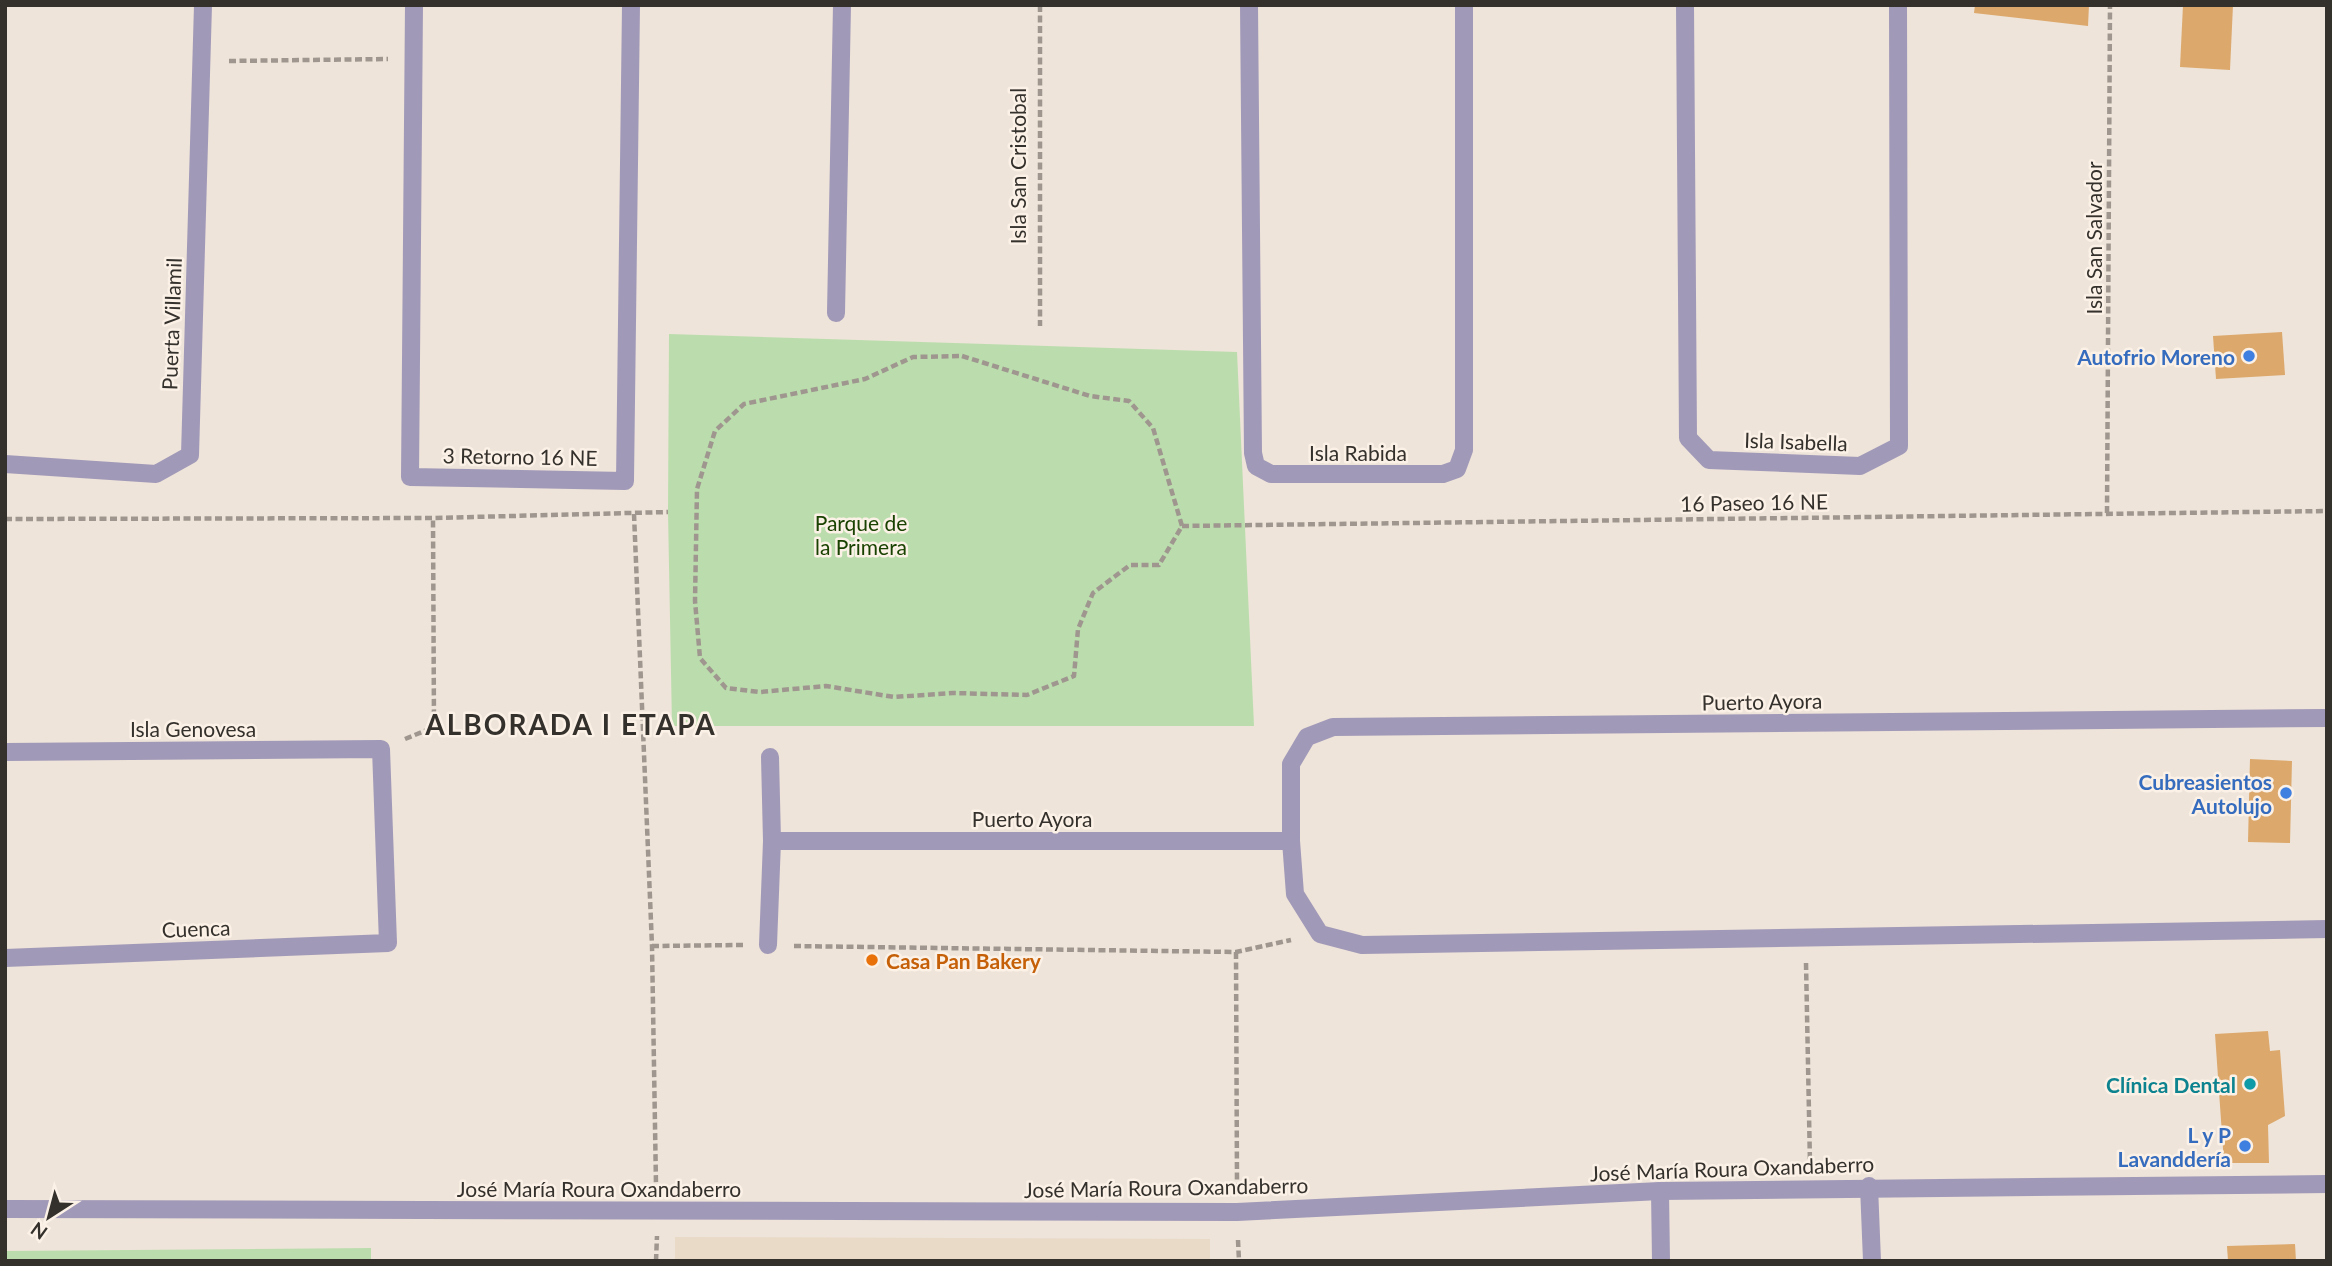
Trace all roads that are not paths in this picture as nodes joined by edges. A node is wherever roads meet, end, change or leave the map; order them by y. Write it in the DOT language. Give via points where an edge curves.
graph roads {
  1 [pos="203,5"];
  2 [pos="414,5"];
  3 [pos="631,5"];
  4 [pos="842,5"];
  5 [pos="1249,5"];
  6 [pos="1464,5"];
  7 [pos="1685,5"];
  8 [pos="1898,5"];
  9 [pos="836,313"];
  10 [pos="5,464"];
  11 [pos="2327,718"];
  12 [pos="5,752"];
  13 [pos="770,757"];
  14 [pos="772,841"];
  15 [pos="1291,841"];
  16 [pos="2327,929"];
  17 [pos="388,943"];
  18 [pos="768,945"];
  19 [pos="5,958"];
  20 [pos="2327,1184"];
  21 [pos="1869,1186"];
  22 [pos="1660,1191"];
  23 [pos="5,1209"];
  24 [pos="1661,1261"];
  25 [pos="1872,1261"];
  1 -- 10 [label="street, Puerta Villamil" via="190,455 156,474"];
  2 -- 3 [label="street, 3 Retorno 16 NE" via="410,477 625,481"];
  4 -- 9 [label="street"];
  5 -- 6 [label="street, Isla Rabida" via="1256,466 1271,474 1443,474 1457,469 1464,450"];
  7 -- 8 [label="street, Isla Isabella" via="1688,438 1709,460 1860,466 1899,446"];
  11 -- 15 [label="street, Puerto Ayora" via="1334,727 1307,737 1291,764"];
  12 -- 17 [label="street, Isla Genovesa" via="381,749"];
  13 -- 14 [label="street"];
  14 -- 15 [label="street, Puerto Ayora"];
  14 -- 18 [label="street"];
  15 -- 16 [label="street, Puerto Ayora" via="1296,894 1320,934 1362,945"];
  17 -- 19 [label="street, Cuenca"];
  20 -- 21 [label="street, José María Roura Oxandaberro"];
  21 -- 22 [label="street, José María Roura Oxandaberro"];
  21 -- 25 [label="street"];
  22 -- 23 [label="street, José María Roura Oxandaberro" via="1237,1212"];
  22 -- 24 [label="street"];
}
